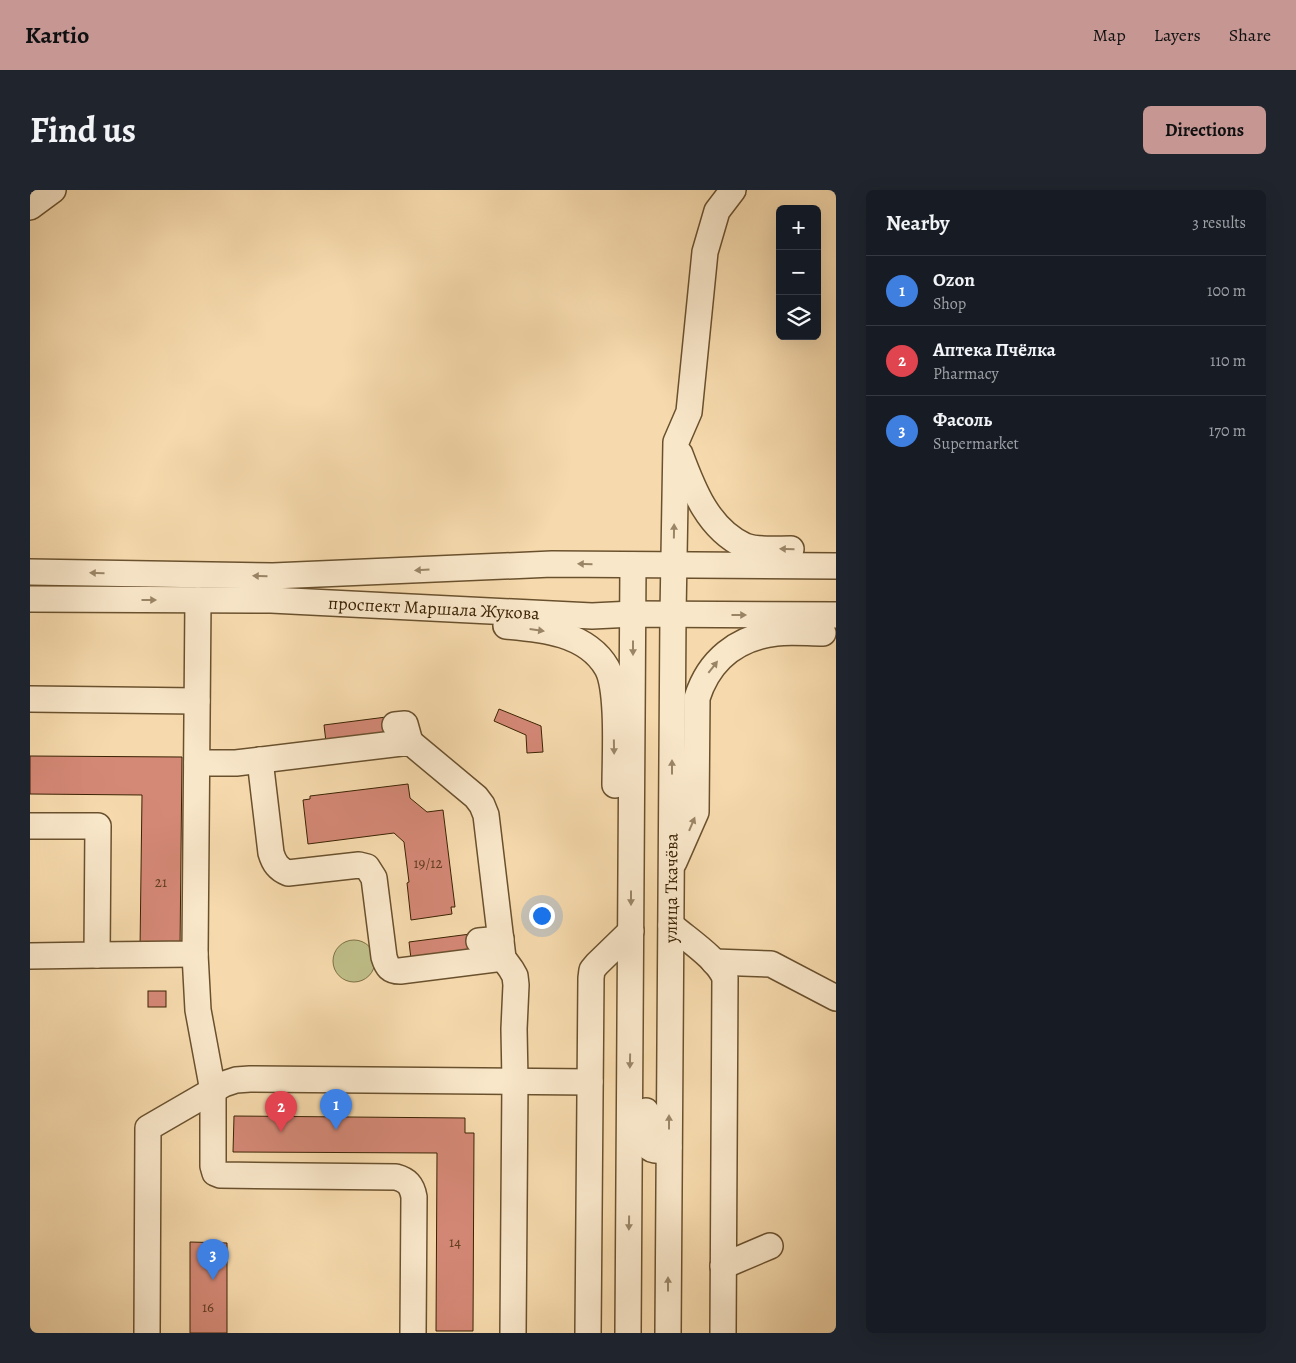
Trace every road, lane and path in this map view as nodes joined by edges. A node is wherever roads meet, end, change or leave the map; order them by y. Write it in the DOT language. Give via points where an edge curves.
graph roads {
  1 [pos="53,190"];
  2 [pos="733,190"];
  3 [pos="30,207"];
  4 [pos="676,442"];
  5 [pos="836,550"];
  6 [pos="633,565"];
  7 [pos="673,565"];
  8 [pos="836,566"];
  9 [pos="30,572"];
  10 [pos="30,599"];
  11 [pos="198,600"];
  12 [pos="405,607"];
  13 [pos="633,614"];
  14 [pos="673,614"];
  15 [pos="836,616"];
  16 [pos="836,633"];
  17 [pos="30,699"];
  18 [pos="197,701"];
  19 [pos="260,760"];
  20 [pos="197,763"];
  21 [pos="632,794"];
  22 [pos="30,826"];
  23 [pos="631,866"];
  24 [pos="671,869"];
  25 [pos="671,925"];
  26 [pos="631,931"];
  27 [pos="495,946"];
  28 [pos="671,952"];
  29 [pos="195,954"];
  30 [pos="97,955"];
  31 [pos="30,956"];
  32 [pos="714,962"];
  33 [pos="631,991"];
  34 [pos="836,998"];
  35 [pos="515,1081"];
  36 [pos="590,1082"];
  37 [pos="213,1091"];
  38 [pos="669,1147"];
  39 [pos="770,1246"];
  40 [pos="723,1266"];
  41 [pos="147,1333"];
  42 [pos="413,1333"];
  43 [pos="513,1333"];
  44 [pos="588,1333"];
  45 [pos="628,1333"];
  46 [pos="668,1333"];
  47 [pos="723,1333"];
  1 -- 3 [label="street"];
  2 -- 4 [label="street" via="717,211 705,252 689,412"];
  5 -- 4 [label="street, one-way" via="761,549 746,546 728,535 702,506"];
  7 -- 4 [label="street, улица Ткачёва, one-way"];
  6 -- 7 [label="street, проспект Маршала Жукова"];
  6 -- 9 [label="street, проспект Маршала Жукова, one-way" via="552,564 273,576"];
  6 -- 13 [label="street"];
  7 -- 8 [label="street, проспект Маршала Жукова"];
  7 -- 14 [label="street, улица Ткачёва"];
  10 -- 11 [label="street, проспект Маршала Жукова, one-way"];
  11 -- 12 [label="street, проспект Маршала Жукова"];
  11 -- 18 [label="street"];
  12 -- 13 [label="street, проспект Маршала Жукова" via="592,616"];
  12 -- 23 [label="street, one-way" via="421,619 552,632 576,640 596,654 607,669 614,699 615,820"];
  13 -- 14 [label="street, проспект Маршала Жукова"];
  13 -- 21 [label="street, one-way"];
  14 -- 15 [label="street, проспект Маршала Жукова, one-way"];
  24 -- 14 [label="street, улица Ткачёва, one-way"];
  24 -- 16 [label="street, one-way" via="696,812 697,698 712,667 735,646 754,637 778,633"];
  17 -- 18 [label="street"];
  18 -- 20 [label="street"];
  19 -- 20 [label="street"];
  19 -- 27 [label="street" via="402,733 482,805 486,815"];
  19 -- 27 [label="street" via="274,864 288,874 359,865 367,867 374,878 387,966 400,971"];
  20 -- 29 [label="street"];
  21 -- 23 [label="street"];
  21 -- 28 [label="street" via="642,784 649,783 657,791 656,907"];
  22 -- 30 [label="street" via="98,826"];
  23 -- 26 [label="street, one-way"];
  24 -- 25 [label="street, улица Ткачёва"];
  25 -- 28 [label="street, улица Ткачёва"];
  25 -- 32 [label="street"];
  26 -- 33 [label="street"];
  26 -- 36 [label="street" via="592,970"];
  27 -- 35 [label="street" via="511,968 516,985"];
  38 -- 28 [label="street, улица Ткачёва, one-way"];
  29 -- 30 [label="street"];
  29 -- 37 [label="street" via="198,1010"];
  30 -- 31 [label="street"];
  32 -- 34 [label="street" via="771,964"];
  32 -- 40 [label="street" via="721,969 726,989"];
  33 -- 38 [label="street" via="647,1033 646,1143 655,1152"];
  33 -- 45 [label="street, one-way"];
  35 -- 36 [label="street"];
  35 -- 37 [label="street" via="250,1079 236,1080"];
  35 -- 43 [label="street"];
  36 -- 44 [label="street"];
  37 -- 41 [label="street" via="148,1128"];
  37 -- 42 [label="street" via="215,1173 396,1177 412,1187"];
  46 -- 38 [label="street, улица Ткачёва, one-way"];
  39 -- 40 [label="street"];
  40 -- 47 [label="street"];
}
